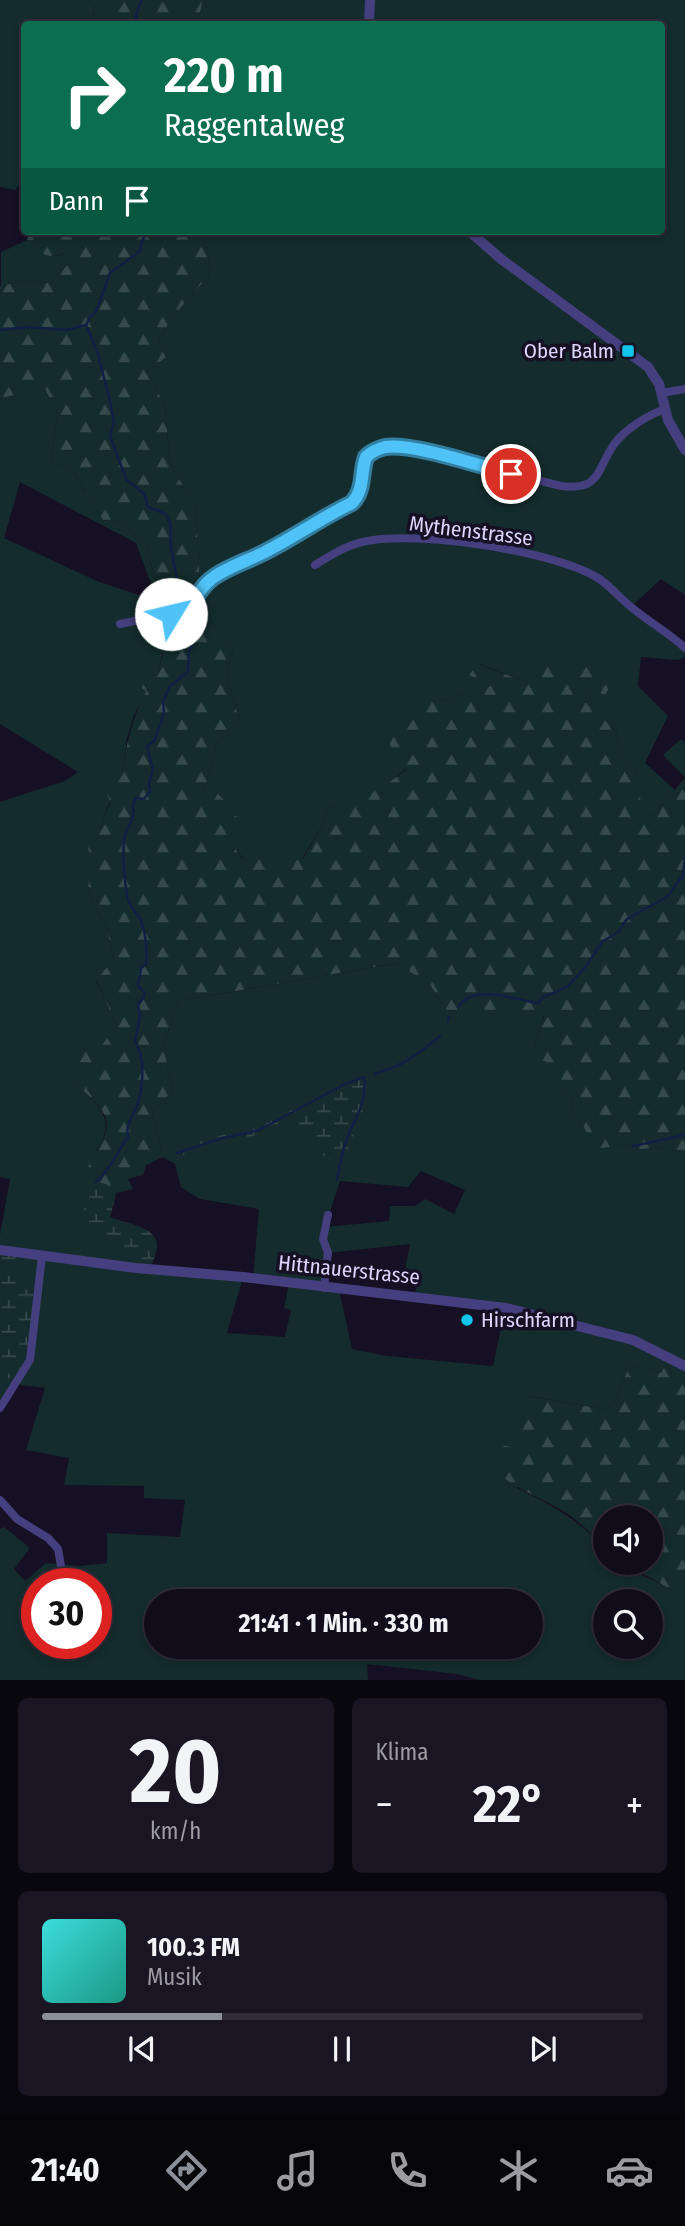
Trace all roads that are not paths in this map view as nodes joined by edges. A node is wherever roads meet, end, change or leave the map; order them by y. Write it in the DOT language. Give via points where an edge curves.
graph roads {
  1 [pos="370,0"];
  2 [pos="369,21"];
  3 [pos="474,235"];
  4 [pos="685,389"];
  5 [pos="662,393"];
  6 [pos="665,409"];
  7 [pos="685,450"];
  8 [pos="315,565"];
  9 [pos="120,624"];
  10 [pos="685,648"];
  11 [pos="328,1215"];
  12 [pos="0,1250"];
  13 [pos="42,1256"];
  14 [pos="324,1288"];
  15 [pos="685,1366"];
  16 [pos="0,1408"];
  17 [pos="0,1500"];
  18 [pos="61,1566"];
  1 -- 2 [label="street"];
  3 -- 5 [label="street" via="642,362 656,377"];
  4 -- 5 [label="street"];
  5 -- 6 [label="street"];
  6 -- 7 [label="street"];
  6 -- 9 [label="street" via="624,434 595,479 576,488 405,447 373,451 366,457 359,495 352,503 216,575 184,611"];
  8 -- 10 [label="street, Mythenstrasse" via="345,546 374,539 418,539 531,554 598,578"];
  11 -- 14 [label="street" via="323,1239 328,1253"];
  12 -- 13 [label="street, Hittnauerstrasse"];
  13 -- 14 [label="street, Hittnauerstrasse"];
  13 -- 16 [label="street" via="30,1360"];
  14 -- 15 [label="street, Hittnauerstrasse" via="506,1308 633,1340"];
  17 -- 18 [label="street" via="17,1519 48,1538 58,1549"];
}
